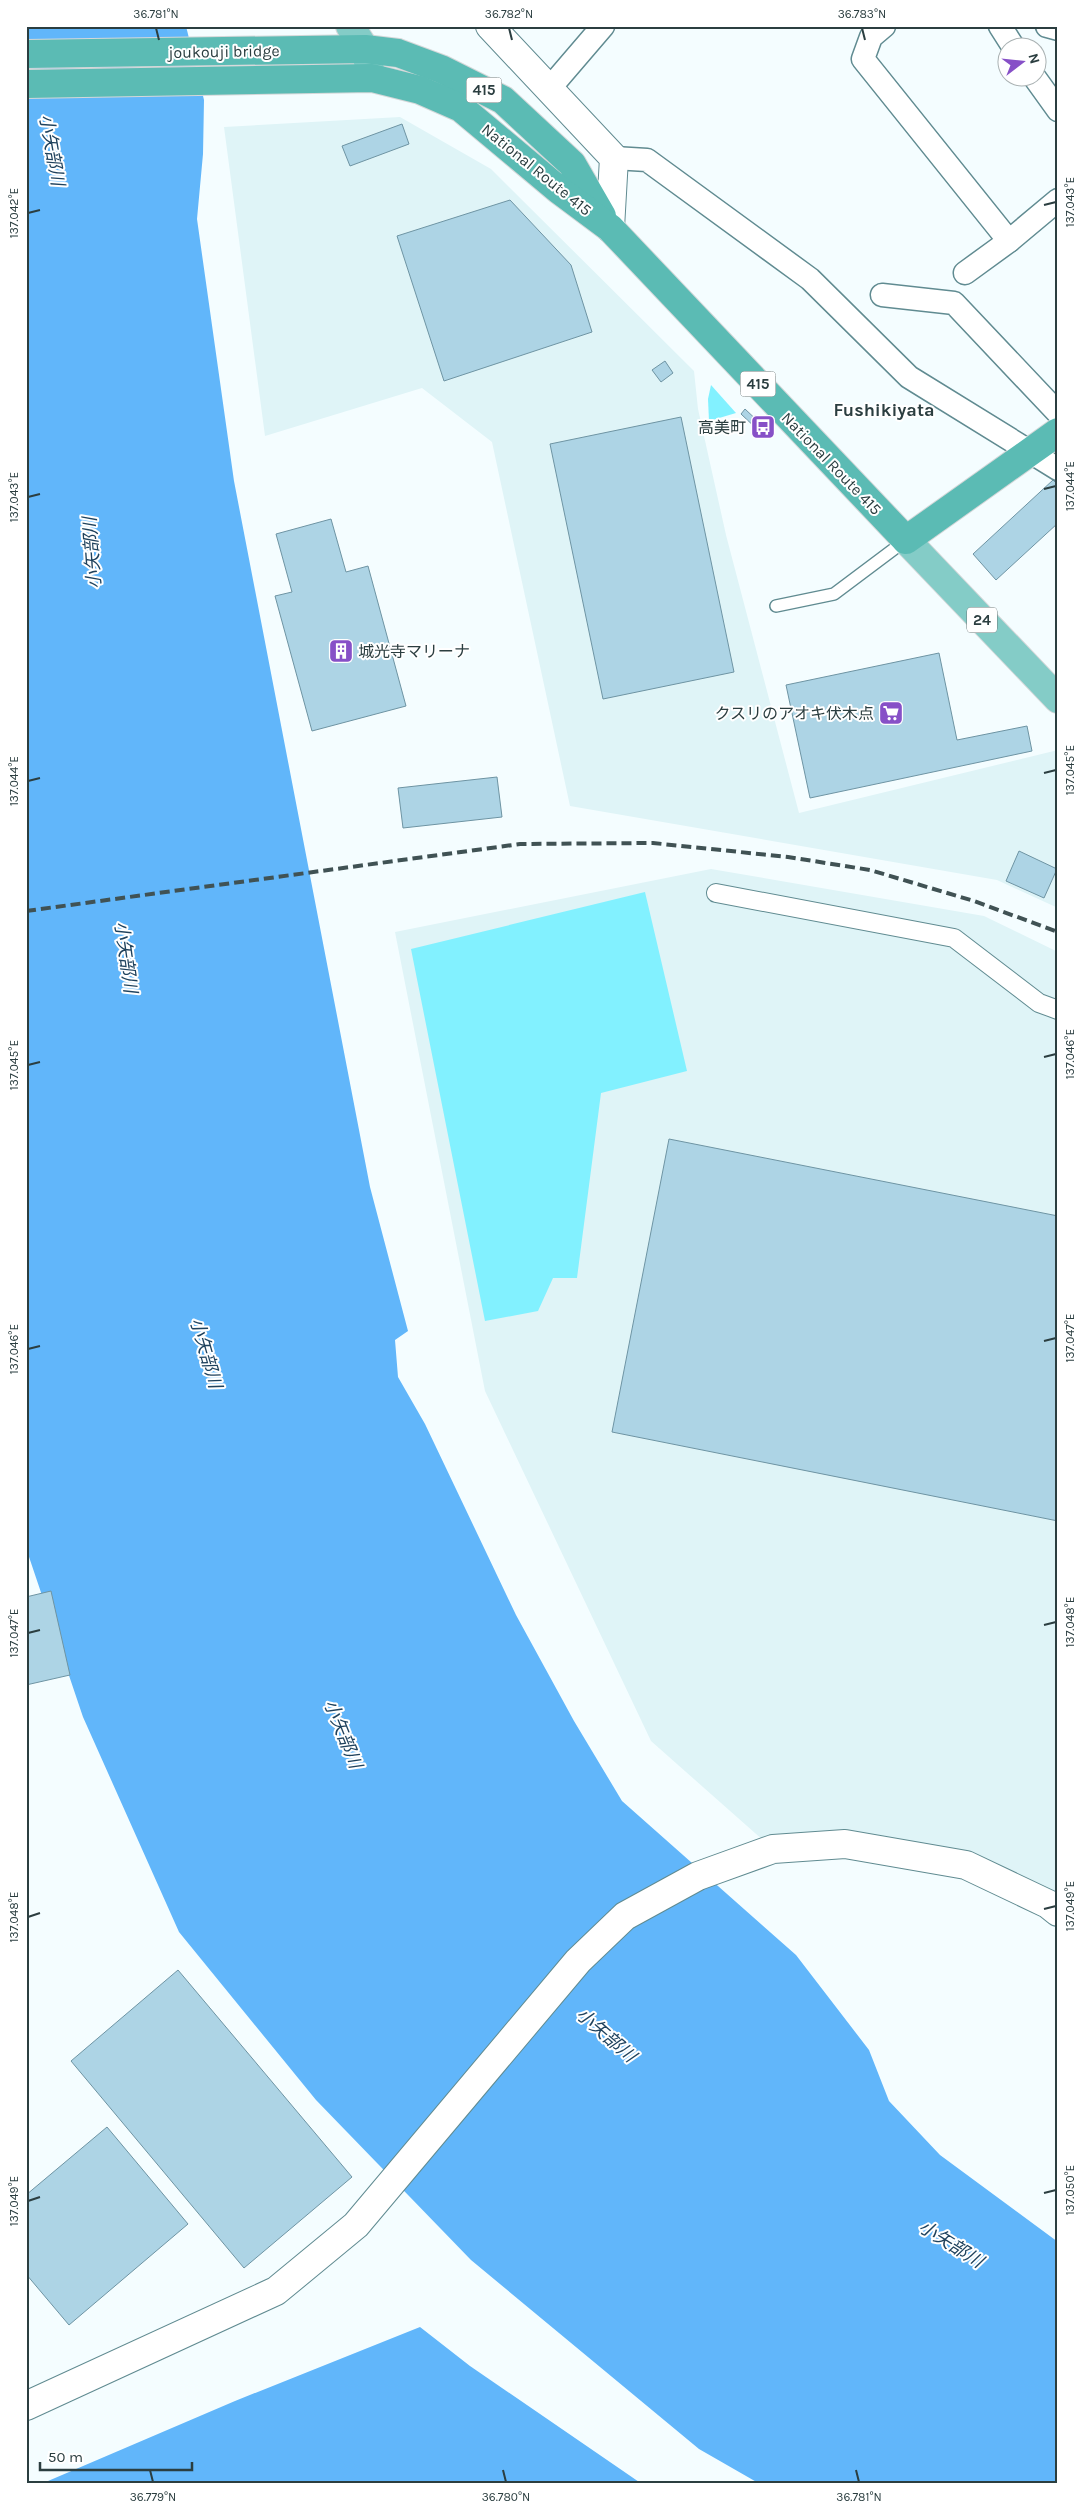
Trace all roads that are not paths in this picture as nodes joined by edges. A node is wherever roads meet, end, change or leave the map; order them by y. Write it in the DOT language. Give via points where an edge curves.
graph roads {
  1 [pos="350,26"];
  2 [pos="490,26"];
  3 [pos="603,26"];
  4 [pos="884,26"];
  5 [pos="1000,26"];
  6 [pos="1047,26"];
  7 [pos="1058,29"];
  8 [pos="1008,38"];
  9 [pos="365,49"];
  10 [pos="302,50"];
  11 [pos="26,54"];
  12 [pos="372,78"];
  13 [pos="290,79"];
  14 [pos="26,84"];
  15 [pos="1042,88"];
  16 [pos="549,89"];
  17 [pos="1058,110"];
  18 [pos="614,158"];
  19 [pos="1058,200"];
  20 [pos="610,228"];
  21 [pos="1009,241"];
  22 [pos="965,273"];
  23 [pos="882,295"];
  24 [pos="1058,413"];
  25 [pos="1058,432"];
  26 [pos="1029,452"];
  27 [pos="1058,469"];
  28 [pos="906,540"];
  29 [pos="776,606"];
  30 [pos="1058,699"];
  31 [pos="716,893"];
  32 [pos="1058,1010"];
  33 [pos="1058,1912"];
  34 [pos="29,2405"];
  1 -- 9 [label="main road"];
  2 -- 16 [label="street"];
  3 -- 16 [label="street"];
  4 -- 21 [label="street" via="871,37 863,59"];
  5 -- 8 [label="street"];
  6 -- 7 [label="street"];
  9 -- 10 [label="highway, National Route 415 / 415"];
  9 -- 12 [label="main road"];
  9 -- 20 [label="highway, National Route 415 / 415" via="398,53 442,69 503,100 572,164"];
  10 -- 11 [label="highway, joukouji bridge / 415"];
  12 -- 13 [label="highway, National Route 415 / 415"];
  12 -- 20 [label="highway, National Route 415 / 415" via="420,90 461,108"];
  13 -- 14 [label="highway, joukouji bridge / 415"];
  15 -- 17 [label="street"];
  16 -- 18 [label="street"];
  18 -- 20 [label="street"];
  18 -- 26 [label="street" via="647,160 810,280 909,377"];
  19 -- 21 [label="street"];
  20 -- 28 [label="highway, National Route 415 / 415"];
  21 -- 22 [label="street"];
  23 -- 24 [label="street" via="954,303"];
  25 -- 26 [label="highway"];
  26 -- 27 [label="street"];
  26 -- 28 [label="highway"];
  28 -- 29 [label="lane" via="834,594"];
  28 -- 30 [label="main road, 24"];
  31 -- 32 [label="street" via="954,938 1039,1003"];
  33 -- 34 [label="street" via="1048,1904 966,1865 845,1844 773,1849 698,1876 625,1916 578,1961 356,2225 276,2292"];
}
